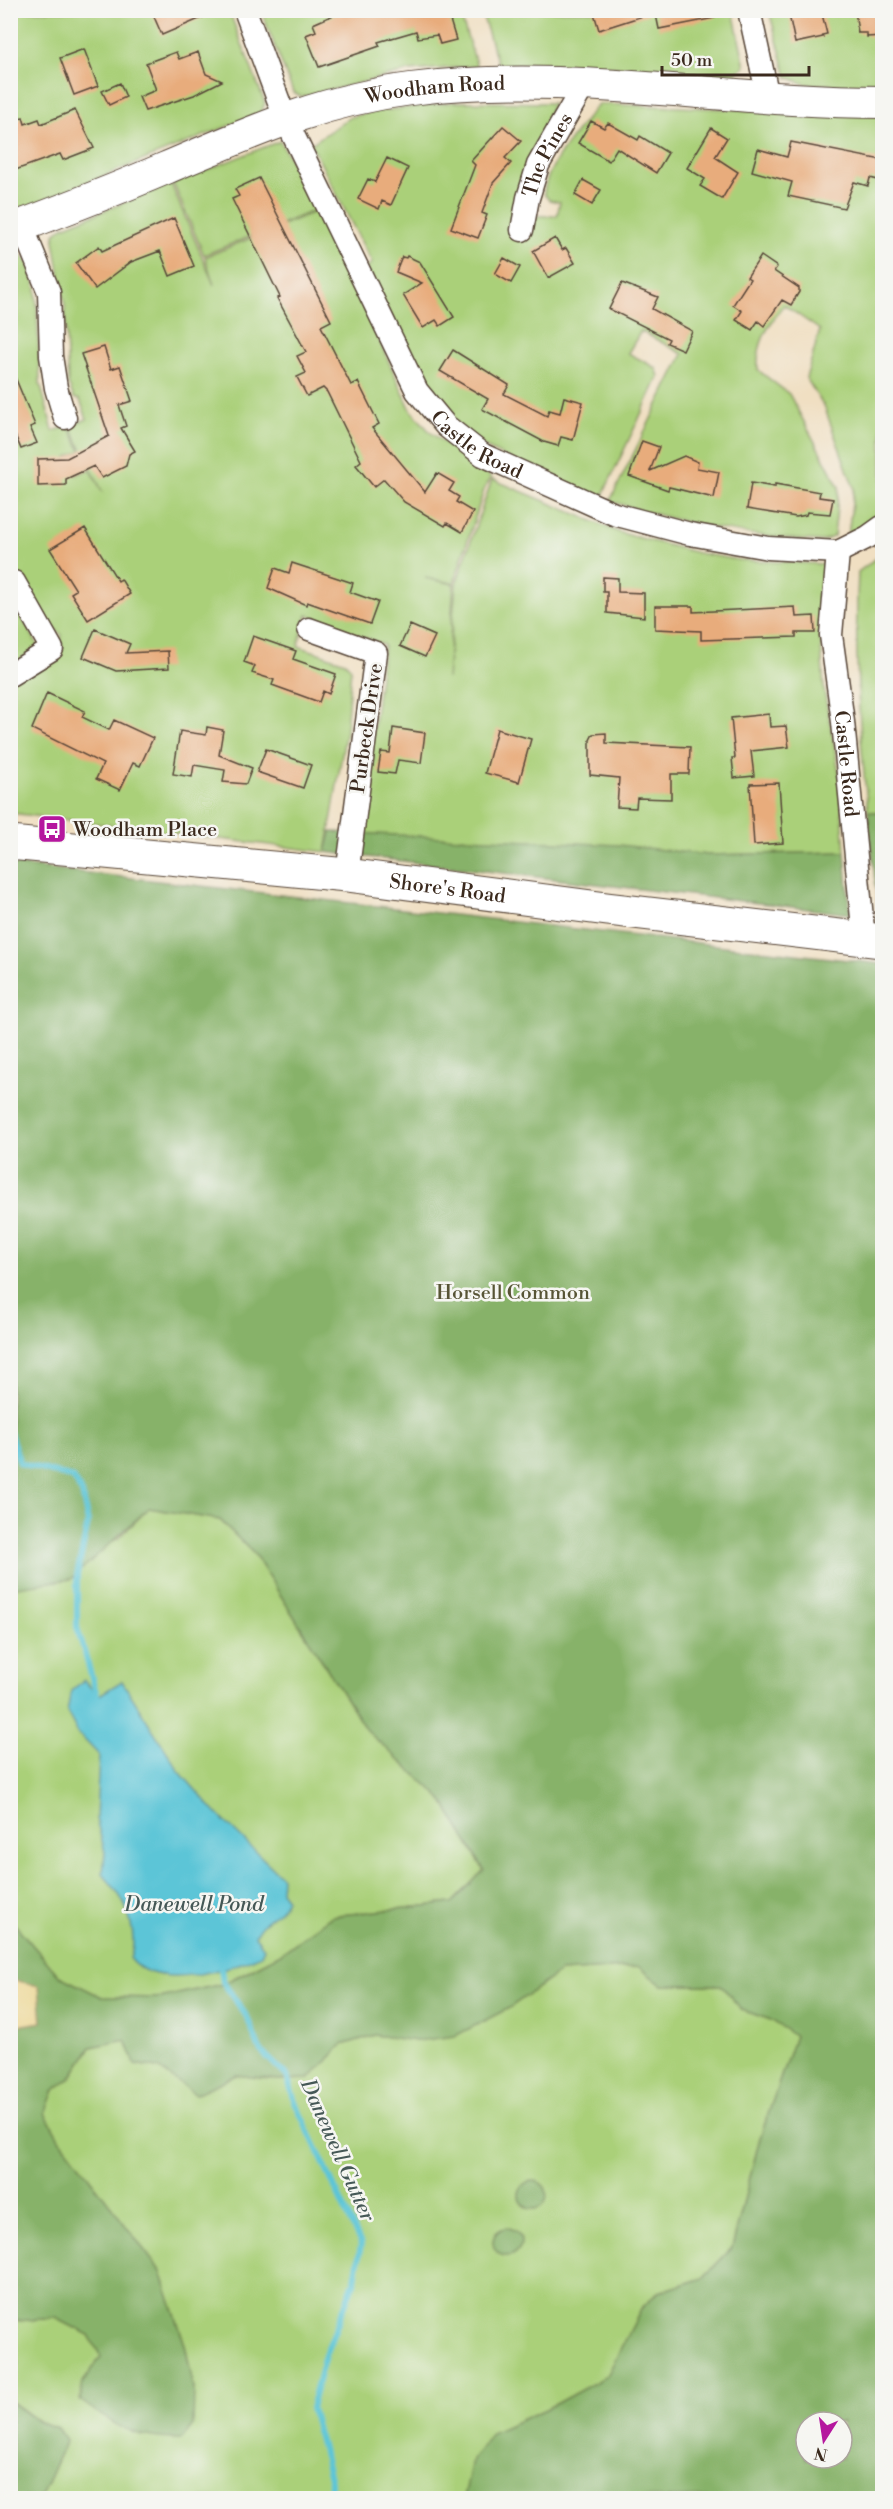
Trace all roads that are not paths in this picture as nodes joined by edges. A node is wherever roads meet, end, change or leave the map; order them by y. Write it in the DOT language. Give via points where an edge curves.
graph roads {
  1 [pos="245,10"];
  2 [pos="749,10"];
  3 [pos="584,85"];
  4 [pos="768,97"];
  5 [pos="882,102"];
  6 [pos="285,118"];
  7 [pos="16,228"];
  8 [pos="522,230"];
  9 [pos="65,418"];
  10 [pos="882,527"];
  11 [pos="838,552"];
  12 [pos="14,582"];
  13 [pos="309,629"];
  14 [pos="10,675"];
  15 [pos="10,843"];
  16 [pos="347,875"];
  17 [pos="873,940"];
  1 -- 6 [label="street, Castle Road"];
  2 -- 4 [label="street"];
  3 -- 4 [label="street, Woodham Road"];
  3 -- 6 [label="street, Woodham Road" via="486,83 411,89"];
  3 -- 8 [label="street, The Pines" via="538,165"];
  4 -- 5 [label="street, Woodham Road"];
  6 -- 7 [label="street, Woodham Road"];
  6 -- 11 [label="street, Castle Road" via="417,390 446,426 464,441 490,459 614,514 690,534 768,548"];
  7 -- 9 [label="street" via="49,292 51,356"];
  10 -- 11 [label="street, Castle Road"];
  11 -- 17 [label="street, Castle Road" via="831,635"];
  12 -- 14 [label="street" via="52,649"];
  13 -- 16 [label="street, Purbeck Drive" via="376,653"];
  15 -- 16 [label="main road, Shore's Road"];
  16 -- 17 [label="main road, Shore's Road"];
}
